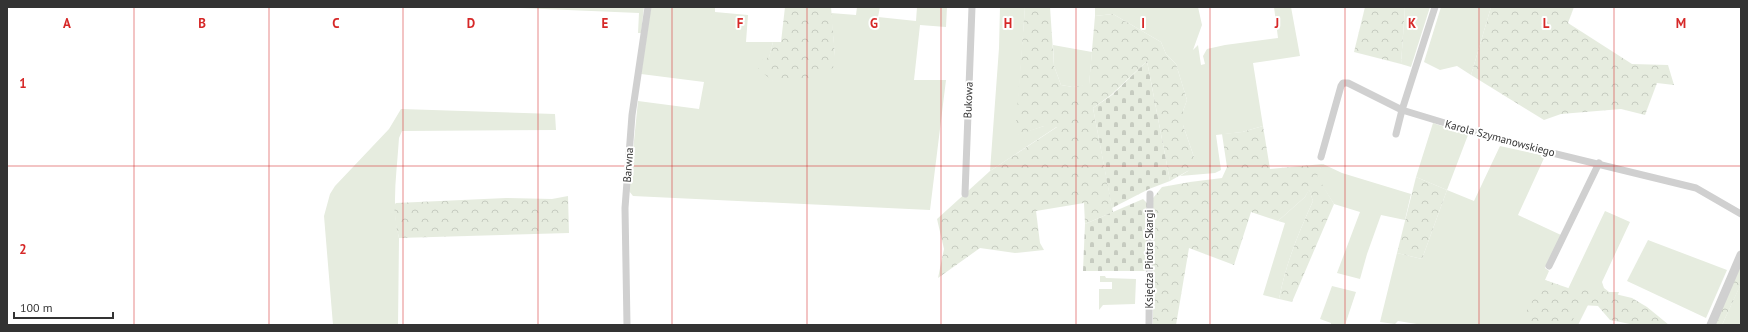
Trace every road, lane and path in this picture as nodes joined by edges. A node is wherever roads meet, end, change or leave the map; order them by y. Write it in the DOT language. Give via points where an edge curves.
graph roads {
  1 [pos="648,7"];
  2 [pos="972,7"];
  3 [pos="1435,7"];
  4 [pos="1402,110"];
  5 [pos="1396,134"];
  6 [pos="1321,156"];
  7 [pos="1599,163"];
  8 [pos="965,194"];
  9 [pos="1150,194"];
  10 [pos="1741,214"];
  11 [pos="1741,255"];
  12 [pos="1549,266"];
  13 [pos="627,325"];
  14 [pos="1149,325"];
  15 [pos="1711,325"];
  1 -- 13 [label="street, Barwna" via="632,115 625,208"];
  2 -- 8 [label="street, Bukowa"];
  3 -- 4 [label="street"];
  4 -- 5 [label="street"];
  4 -- 6 [label="street, Karola Szymanowskiego" via="1348,83 1343,83"];
  4 -- 7 [label="street, Karola Szymanowskiego" via="1511,143"];
  7 -- 10 [label="street, Karola Szymanowskiego" via="1696,188"];
  7 -- 12 [label="street"];
  9 -- 14 [label="street, Księdza Piotra Skargi"];
  11 -- 15 [label="street"];
}
